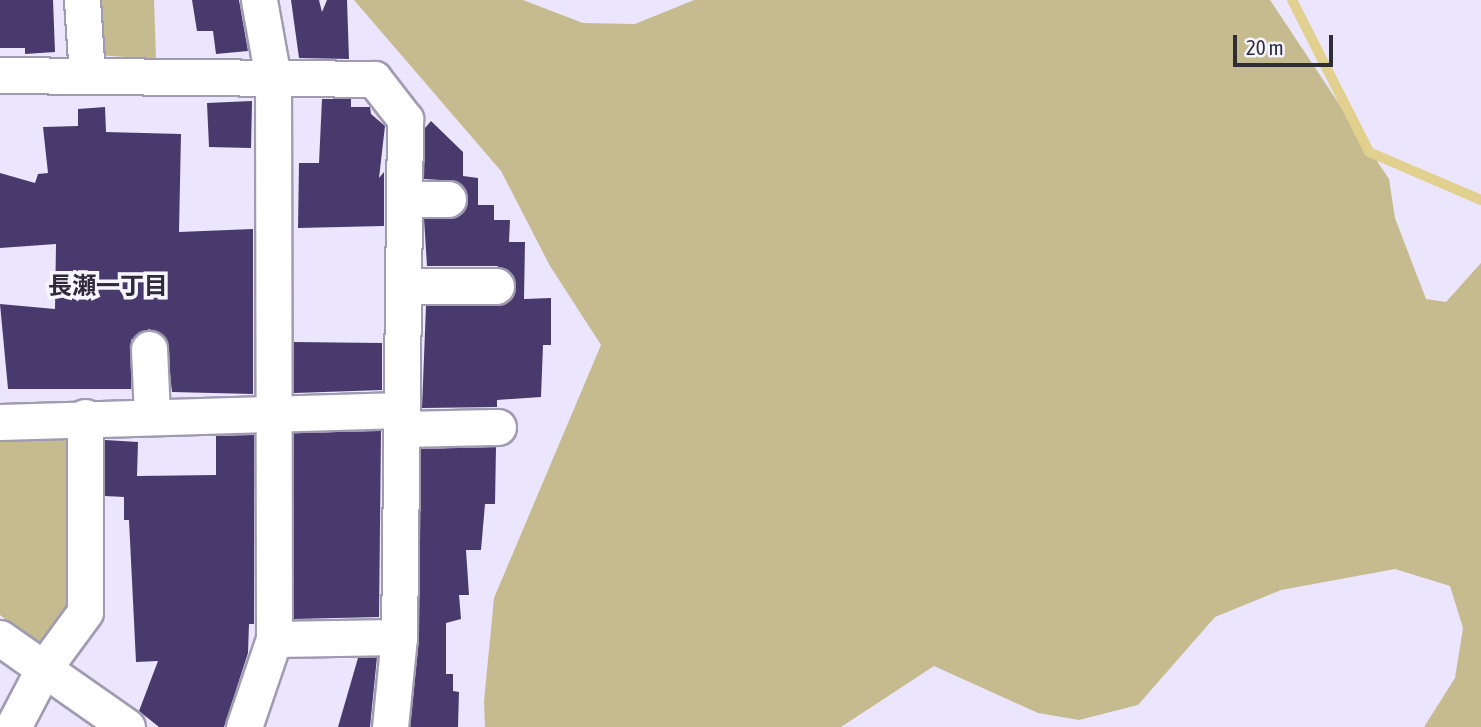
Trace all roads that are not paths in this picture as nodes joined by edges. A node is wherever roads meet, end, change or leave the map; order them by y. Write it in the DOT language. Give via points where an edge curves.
graph roads {
  1 [pos="82,0"];
  2 [pos="259,0"];
  3 [pos="0,75"];
  4 [pos="86,76"];
  5 [pos="273,78"];
  6 [pos="405,199"];
  7 [pos="448,199"];
  8 [pos="404,286"];
  9 [pos="496,286"];
  10 [pos="149,349"];
  11 [pos="274,411"];
  12 [pos="152,414"];
  13 [pos="85,417"];
  14 [pos="402,419"];
  15 [pos="0,422"];
  16 [pos="498,427"];
  17 [pos="399,636"];
  18 [pos="0,638"];
  19 [pos="274,639"];
  20 [pos="44,668"];
  21 [pos="13,727"];
  22 [pos="127,727"];
  23 [pos="244,727"];
  24 [pos="390,727"];
  1 -- 4 [label="street"];
  2 -- 5 [label="street"];
  3 -- 4 [label="street"];
  4 -- 5 [label="street"];
  5 -- 6 [label="street" via="374,79 405,119"];
  5 -- 11 [label="street"];
  6 -- 7 [label="street"];
  6 -- 8 [label="street"];
  8 -- 9 [label="street"];
  8 -- 14 [label="street"];
  10 -- 12 [label="street"];
  11 -- 12 [label="street"];
  11 -- 14 [label="street"];
  11 -- 19 [label="street"];
  12 -- 13 [label="street"];
  13 -- 15 [label="street"];
  13 -- 20 [label="street" via="85,612"];
  14 -- 16 [label="street"];
  14 -- 17 [label="street"];
  17 -- 19 [label="street"];
  17 -- 24 [label="street"];
  18 -- 20 [label="street"];
  19 -- 23 [label="street"];
  20 -- 21 [label="street"];
  20 -- 22 [label="street"];
}
